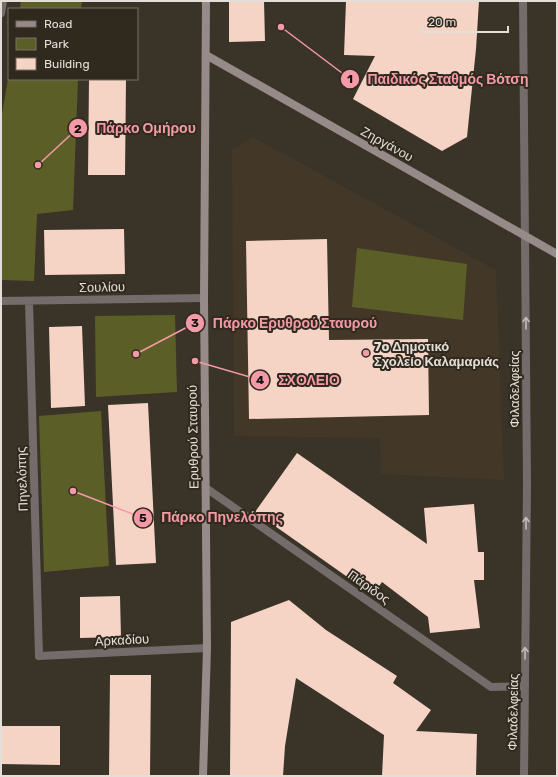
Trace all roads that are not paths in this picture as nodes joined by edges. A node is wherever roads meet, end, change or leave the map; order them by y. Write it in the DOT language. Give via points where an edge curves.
graph roads {
  1 [pos="3,1"];
  2 [pos="206,1"];
  3 [pos="523,1"];
  4 [pos="1,13"];
  5 [pos="206,55"];
  6 [pos="526,236"];
  7 [pos="557,254"];
  8 [pos="204,298"];
  9 [pos="1,301"];
  10 [pos="29,301"];
  11 [pos="206,488"];
  12 [pos="206,648"];
  13 [pos="39,656"];
  14 [pos="525,686"];
  15 [pos="204,776"];
  16 [pos="524,776"];
  1 -- 4 [label="street"];
  2 -- 5 [label="street, Ερυθρού Σταυρού"];
  3 -- 6 [label="street, Φιλαδελφείας"];
  5 -- 6 [label="street, Ζηργάνου"];
  5 -- 8 [label="street, Ερυθρού Σταυρού"];
  6 -- 7 [label="street, Ζηργάνου"];
  14 -- 6 [label="street, Φιλαδελφείας, one-way"];
  8 -- 10 [label="street, Σουλίου"];
  8 -- 11 [label="street, Ερυθρού Σταυρού"];
  9 -- 10 [label="street, Σουλίου"];
  10 -- 13 [label="street, Πηνελόπης"];
  11 -- 12 [label="street, Ερυθρού Σταυρού"];
  11 -- 14 [label="street, Πάριδος" via="491,687"];
  12 -- 13 [label="street, Αρκαδίου"];
  12 -- 15 [label="street, Ερυθρού Σταυρού"];
  14 -- 16 [label="street, Φιλαδελφείας"];
}
